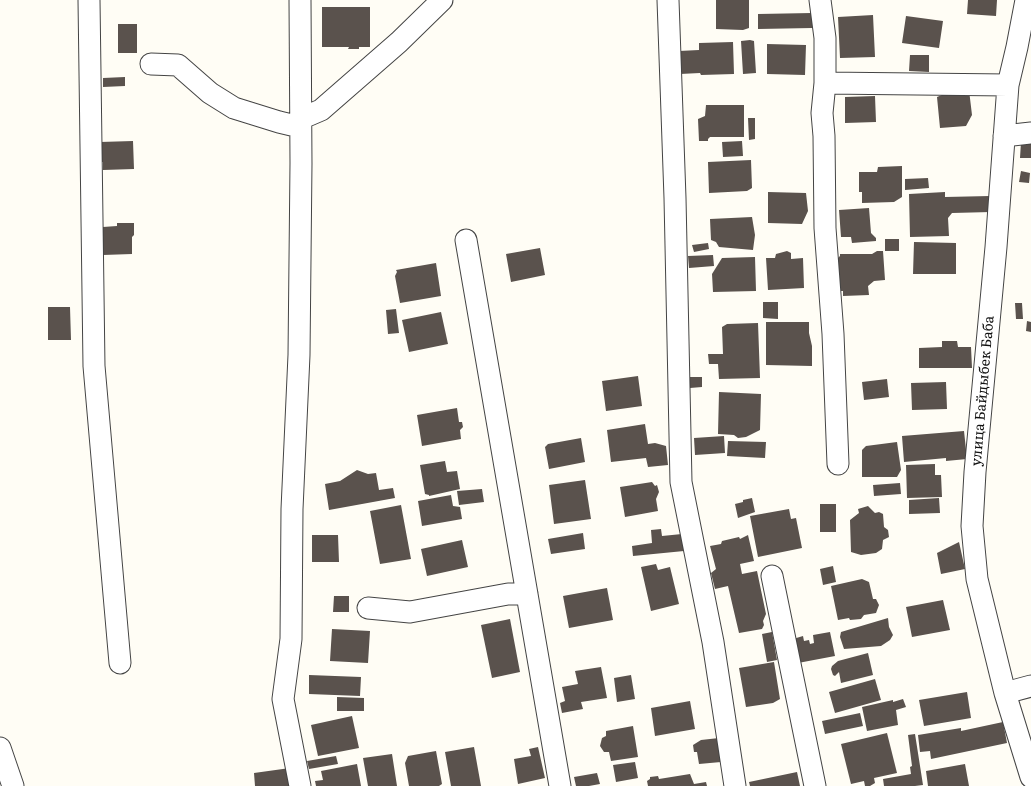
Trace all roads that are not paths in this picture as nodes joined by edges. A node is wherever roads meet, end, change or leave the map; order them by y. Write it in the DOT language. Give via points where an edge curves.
graph roads {
  1 [pos="89,0"];
  2 [pos="300,0"];
  3 [pos="442,0"];
  4 [pos="668,0"];
  5 [pos="820,0"];
  6 [pos="1026,0"];
  7 [pos="151,64"];
  8 [pos="825,83"];
  9 [pos="1008,85"];
  10 [pos="300,123"];
  11 [pos="1031,133"];
  12 [pos="1004,136"];
  13 [pos="466,240"];
  14 [pos="838,464"];
  15 [pos="772,576"];
  16 [pos="527,594"];
  17 [pos="368,608"];
  18 [pos="120,663"];
  19 [pos="1031,686"];
  20 [pos="1005,693"];
  21 [pos="0,748"];
  22 [pos="1031,778"];
  23 [pos="13,786"];
  24 [pos="300,786"];
  25 [pos="560,786"];
  26 [pos="735,786"];
  27 [pos="815,786"];
  1 -- 18 [label="street" via="94,366"];
  2 -- 10 [label="street"];
  3 -- 10 [label="street" via="399,42 321,110"];
  4 -- 26 [label="street" via="681,482 713,642"];
  5 -- 8 [label="street" via="825,38"];
  6 -- 9 [label="street, улица Байдыбек Баба"];
  7 -- 10 [label="street" via="178,65 210,93 234,108 279,122"];
  8 -- 9 [label="street"];
  8 -- 14 [label="street" via="822,113 825,228 833,334"];
  9 -- 12 [label="street, улица Байдыбек Баба"];
  10 -- 24 [label="street" via="299,355 292,509 291,639 283,699"];
  11 -- 12 [label="street"];
  12 -- 20 [label="street, улица Байдыбек Баба" via="972,526 977,578"];
  13 -- 16 [label="street"];
  15 -- 27 [label="street"];
  16 -- 17 [label="street" via="508,594 410,612"];
  16 -- 25 [label="street"];
  19 -- 20 [label="street"];
  20 -- 22 [label="street, улица Байдыбек Баба"];
  21 -- 23 [label="street"];
}
